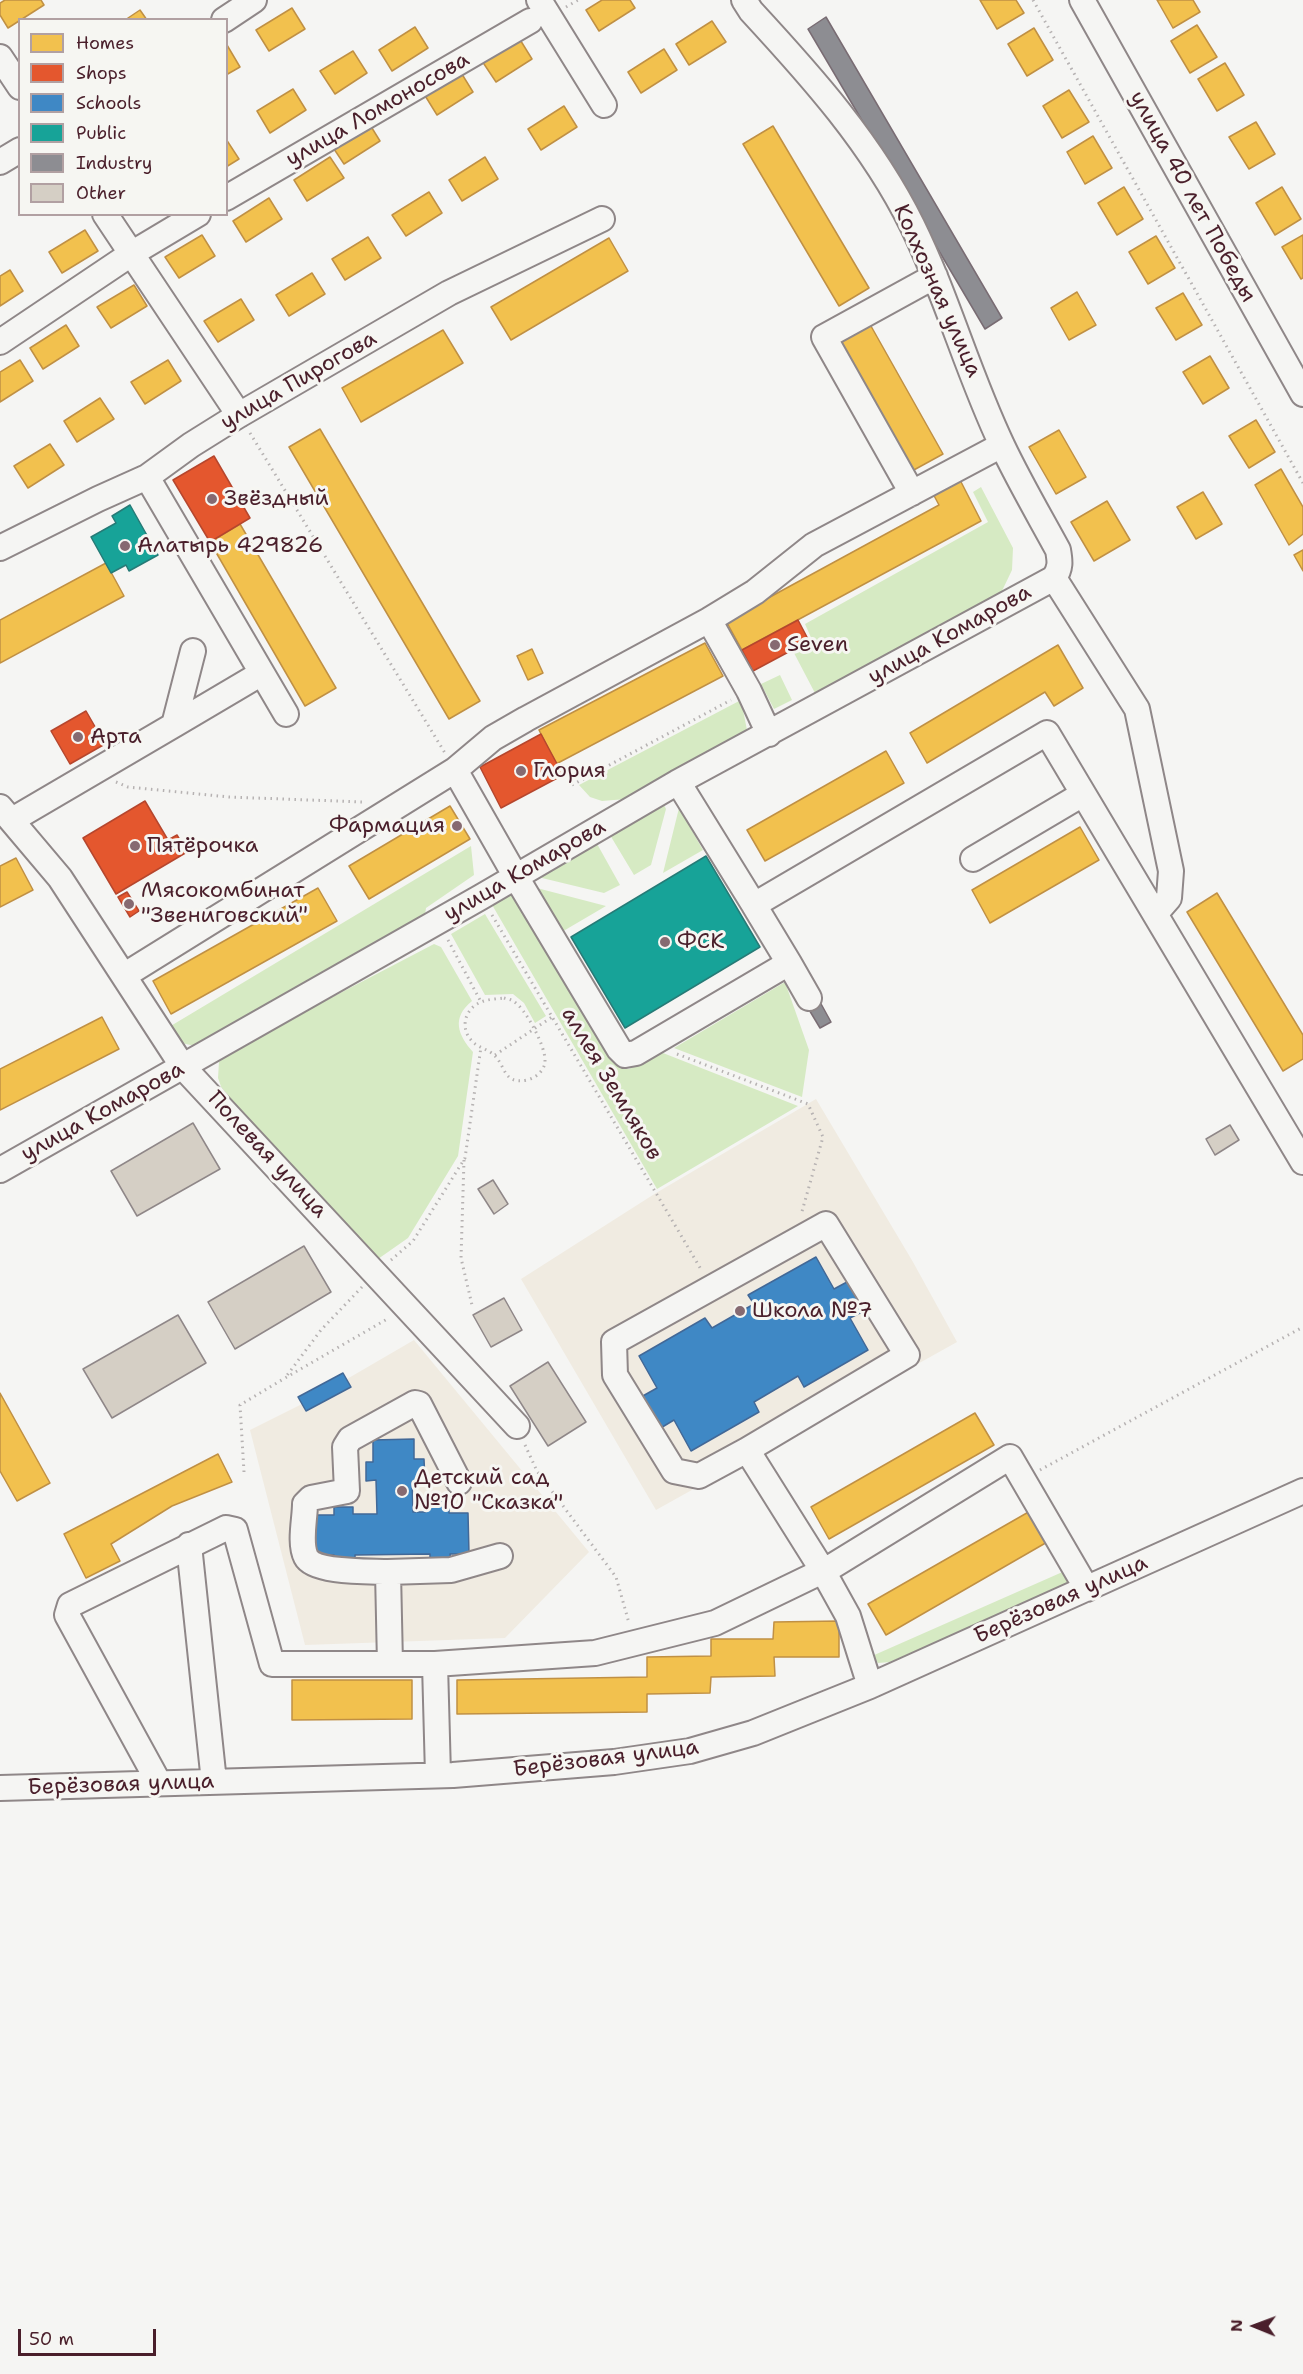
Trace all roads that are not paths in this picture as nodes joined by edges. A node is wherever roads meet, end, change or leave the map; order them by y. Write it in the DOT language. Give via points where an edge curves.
graph roads {
  1 [pos="254,0"];
  2 [pos="744,0"];
  3 [pos="1082,0"];
  4 [pos="534,11"];
  5 [pos="227,18"];
  6 [pos="0,57"];
  7 [pos="18,84"];
  8 [pos="604,105"];
  9 [pos="18,151"];
  10 [pos="0,162"];
  11 [pos="228,197"];
  12 [pos="106,216"];
  13 [pos="195,216"];
  14 [pos="602,219"];
  15 [pos="131,254"];
  16 [pos="935,276"];
  17 [pos="0,342"];
  18 [pos="1303,394"];
  19 [pos="239,415"];
  20 [pos="1002,445"];
  21 [pos="147,477"];
  22 [pos="912,493"];
  23 [pos="0,548"];
  24 [pos="1054,578"];
  25 [pos="709,620"];
  26 [pos="193,651"];
  27 [pos="262,673"];
  28 [pos="286,714"];
  29 [pos="174,725"];
  30 [pos="769,734"];
  31 [pos="455,770"];
  32 [pos="678,782"];
  33 [pos="1083,794"];
  34 [pos="6,813"];
  35 [pos="973,859"];
  36 [pos="516,877"];
  37 [pos="754,905"];
  38 [pos="1155,914"];
  39 [pos="789,963"];
  40 [pos="124,975"];
  41 [pos="809,998"];
  42 [pos="183,1067"];
  43 [pos="1303,1162"];
  44 [pos="0,1170"];
  45 [pos="517,1426"];
  46 [pos="747,1450"];
  47 [pos="459,1482"];
  48 [pos="1303,1491"];
  49 [pos="189,1545"];
  50 [pos="500,1556"];
  51 [pos="823,1571"];
  52 [pos="388,1572"];
  53 [pos="1087,1588"];
  54 [pos="390,1664"];
  55 [pos="435,1664"];
  56 [pos="870,1686"];
  57 [pos="438,1775"];
  58 [pos="214,1782"];
  59 [pos="159,1784"];
  60 [pos="0,1788"];
  1 -- 5 [label="street"];
  2 -- 16 [label="street, Колхозная улица" via="812,76 861,139 912,224"];
  3 -- 18 [label="street, улица 40 лет Победы"];
  4 -- 8 [label="street"];
  4 -- 11 [label="street, улица Ломоносова"];
  6 -- 7 [label="street"];
  9 -- 10 [label="street"];
  12 -- 15 [label="street"];
  13 -- 15 [label="street"];
  14 -- 19 [label="street, улица Пирогова" via="449,293"];
  15 -- 17 [label="street"];
  15 -- 19 [label="street"];
  16 -- 20 [label="street, Колхозная улица"];
  16 -- 22 [label="street" via="824,337"];
  19 -- 21 [label="street, улица Пирогова"];
  20 -- 22 [label="street"];
  20 -- 24 [label="street, Колхозная улица" via="1058,550 1061,562"];
  21 -- 23 [label="street, улица Пирогова"];
  21 -- 27 [label="street"];
  22 -- 25 [label="street" via="814,546 755,592"];
  24 -- 30 [label="street, улица Комарова"];
  24 -- 38 [label="street" via="1137,709 1171,871 1169,898"];
  25 -- 30 [label="street"];
  25 -- 31 [label="street" via="526,719 494,738"];
  26 -- 29 [label="street"];
  27 -- 28 [label="street"];
  27 -- 29 [label="street"];
  29 -- 34 [label="street" via="92,773"];
  30 -- 32 [label="street, улица Комарова"];
  31 -- 36 [label="street"];
  31 -- 40 [label="street"];
  32 -- 36 [label="street, улица Комарова"];
  32 -- 37 [label="street"];
  33 -- 35 [label="street"];
  33 -- 37 [label="street" via="1047,733"];
  33 -- 38 [label="street"];
  34 -- 40 [label="street, Полевая улица" via="60,878"];
  36 -- 39 [label="street" via="625,1054 636,1053"];
  36 -- 42 [label="street, улица Комарова"];
  37 -- 39 [label="street"];
  38 -- 43 [label="street"];
  39 -- 41 [label="street"];
  40 -- 42 [label="street, Полевая улица"];
  42 -- 44 [label="street, улица Комарова"];
  42 -- 45 [label="street, Полевая улица"];
  46 -- 46 [label="street" via="699,1476 674,1471 615,1375 614,1342 826,1224 907,1355"];
  46 -- 51 [label="street"];
  47 -- 52 [label="street" via="419,1404 350,1439 345,1447 347,1491 311,1498 305,1504 304,1548 313,1564 327,1568"];
  48 -- 53 [label="street, Берёзовая улица"];
  49 -- 54 [label="street" via="226,1528 235,1530 272,1664"];
  49 -- 58 [label="street"];
  49 -- 59 [label="street" via="70,1605 67,1615"];
  50 -- 52 [label="street" via="452,1570"];
  51 -- 53 [label="street" via="1010,1457"];
  51 -- 55 [label="street" via="715,1623 595,1653"];
  51 -- 56 [label="street" via="848,1616"];
  52 -- 54 [label="street"];
  53 -- 56 [label="street, Берёзовая улица"];
  54 -- 55 [label="street"];
  55 -- 57 [label="street"];
  56 -- 57 [label="street, Берёзовая улица" via="753,1733 690,1750 614,1762"];
  57 -- 58 [label="street, Берёзовая улица"];
  58 -- 59 [label="street, Берёзовая улица"];
  59 -- 60 [label="street, Берёзовая улица"];
}
